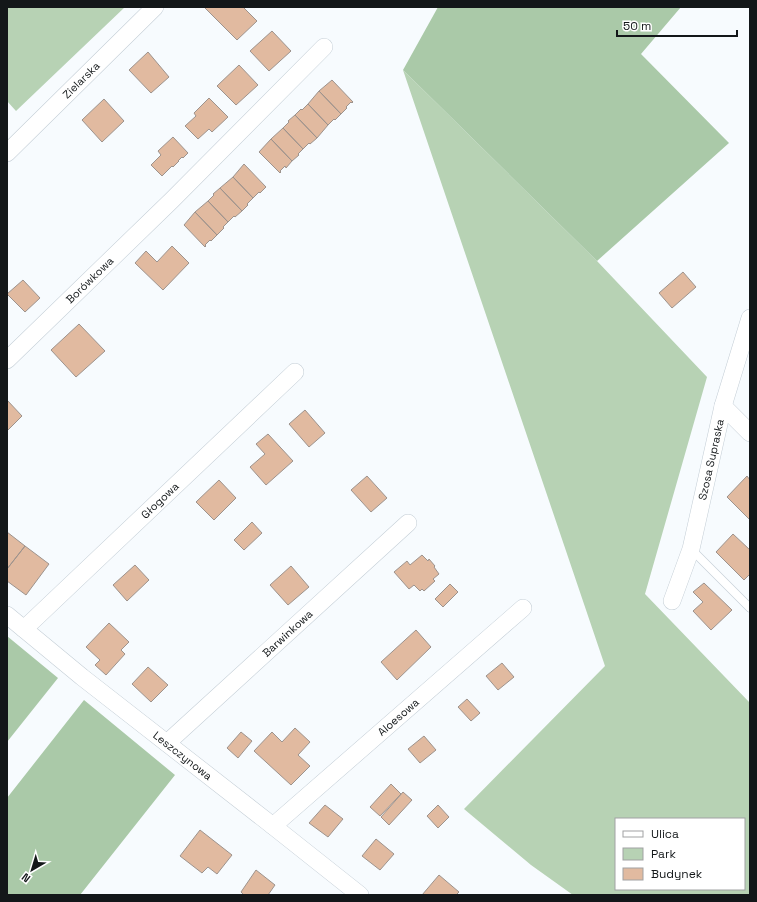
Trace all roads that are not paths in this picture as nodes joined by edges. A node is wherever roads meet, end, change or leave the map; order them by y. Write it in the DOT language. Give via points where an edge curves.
graph roads {
  1 [pos="155,7"];
  2 [pos="324,47"];
  3 [pos="7,153"];
  4 [pos="750,318"];
  5 [pos="7,360"];
  6 [pos="295,372"];
  7 [pos="723,406"];
  8 [pos="750,433"];
  9 [pos="408,523"];
  10 [pos="692,549"];
  11 [pos="672,601"];
  12 [pos="523,608"];
  13 [pos="750,608"];
  14 [pos="7,615"];
  15 [pos="24,629"];
  16 [pos="167,743"];
  17 [pos="274,826"];
  18 [pos="360,895"];
  1 -- 3 [label="street, Zielarska"];
  2 -- 5 [label="street, Borówkowa" via="172,200"];
  4 -- 7 [label="street, Szosa Supraska"];
  6 -- 15 [label="street, Głogowa"];
  7 -- 8 [label="street"];
  7 -- 10 [label="street, Szosa Supraska"];
  9 -- 16 [label="street, Barwinkowa"];
  10 -- 11 [label="street, Szosa Supraska"];
  10 -- 13 [label="lane"];
  12 -- 17 [label="street, Aloesowa"];
  14 -- 15 [label="street, Leszczynowa"];
  15 -- 16 [label="street, Leszczynowa"];
  16 -- 17 [label="street, Leszczynowa"];
  17 -- 18 [label="street, Leszczynowa"];
}
